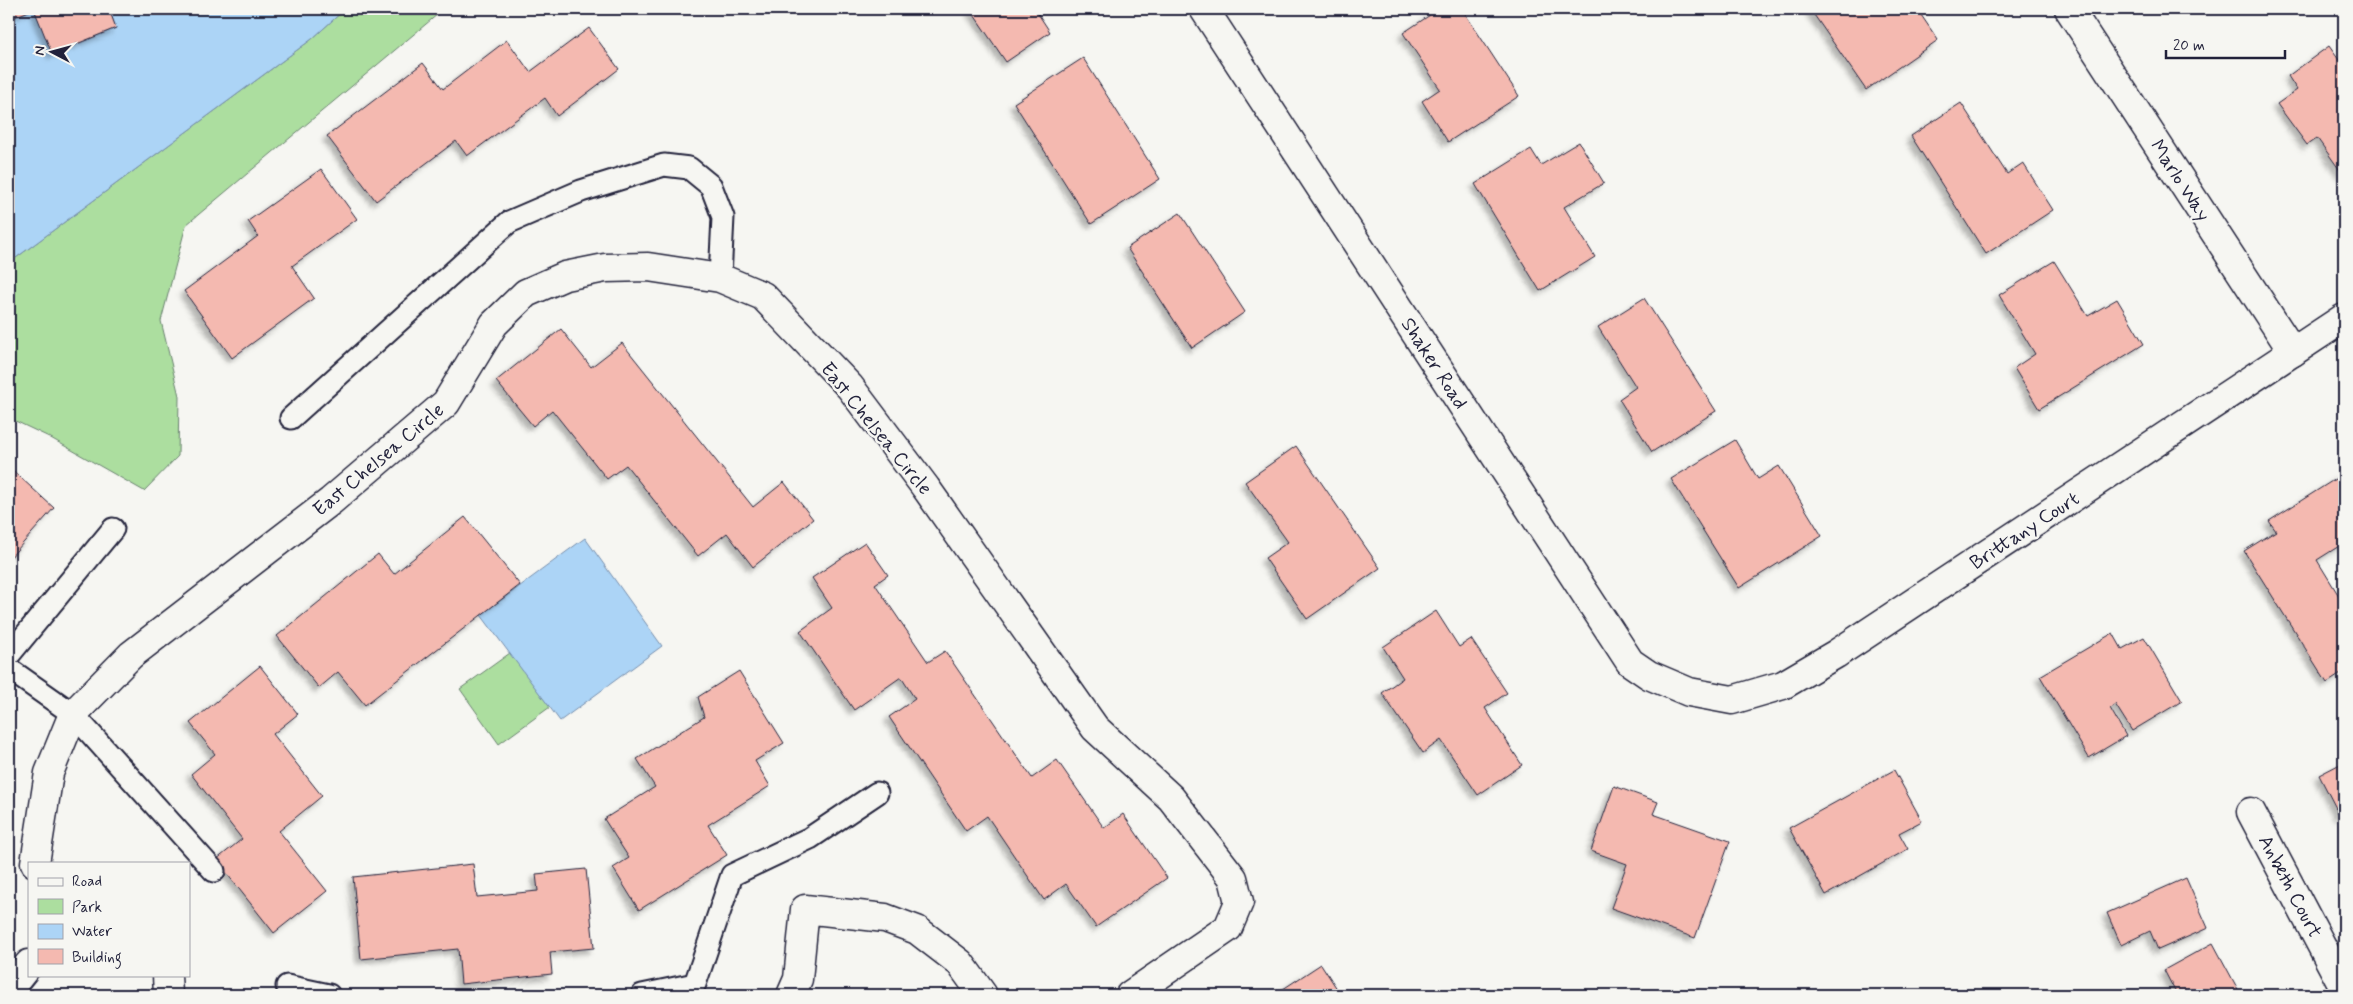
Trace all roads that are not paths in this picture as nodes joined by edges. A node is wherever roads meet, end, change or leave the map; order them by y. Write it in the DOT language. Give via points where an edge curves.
graph roads {
  1 [pos="1204,9"];
  2 [pos="2069,9"];
  3 [pos="720,278"];
  4 [pos="2344,318"];
  5 [pos="2293,352"];
  6 [pos="291,418"];
  7 [pos="113,529"];
  8 [pos="9,655"];
  9 [pos="9,669"];
  10 [pos="1689,692"];
  11 [pos="73,714"];
  12 [pos="877,793"];
  13 [pos="2251,812"];
  14 [pos="35,862"];
  15 [pos="214,871"];
  16 [pos="28,965"];
  17 [pos="167,976"];
  18 [pos="287,986"];
  19 [pos="2344,988"];
  20 [pos="9,989"];
  21 [pos="168,995"];
  22 [pos="329,995"];
  23 [pos="642,995"];
  24 [pos="792,995"];
  25 [pos="983,995"];
  26 [pos="1130,995"];
  1 -- 10 [label="street, Shaker Road" via="1630,662 1649,675"];
  2 -- 5 [label="street, Marlo Way"];
  3 -- 6 [label="lane" via="723,217 711,186 689,168 664,165 581,190 509,222"];
  3 -- 11 [label="street, East Chelsea Circle" via="648,266 605,268 565,276 526,293 494,324 446,403 331,501 131,656"];
  3 -- 26 [label="street, East Chelsea Circle" via="763,296 850,387 926,488 1095,728 1171,798 1233,878 1239,902 1228,928"];
  4 -- 5 [label="street, Brittany Court"];
  5 -- 10 [label="street, Brittany Court" via="1836,654 1783,685 1732,700"];
  7 -- 8 [label="lane"];
  9 -- 11 [label="lane"];
  11 -- 14 [label="street, East Chelsea Circle" via="49,773"];
  11 -- 15 [label="lane"];
  12 -- 23 [label="lane" via="810,838 732,874 695,984"];
  13 -- 19 [label="street, Anbeth Court"];
  16 -- 20 [label="street"];
  17 -- 21 [label="street"];
  18 -- 22 [label="lane"];
  24 -- 25 [label="street" via="798,979 805,909 886,918 917,930 960,963"];
}
